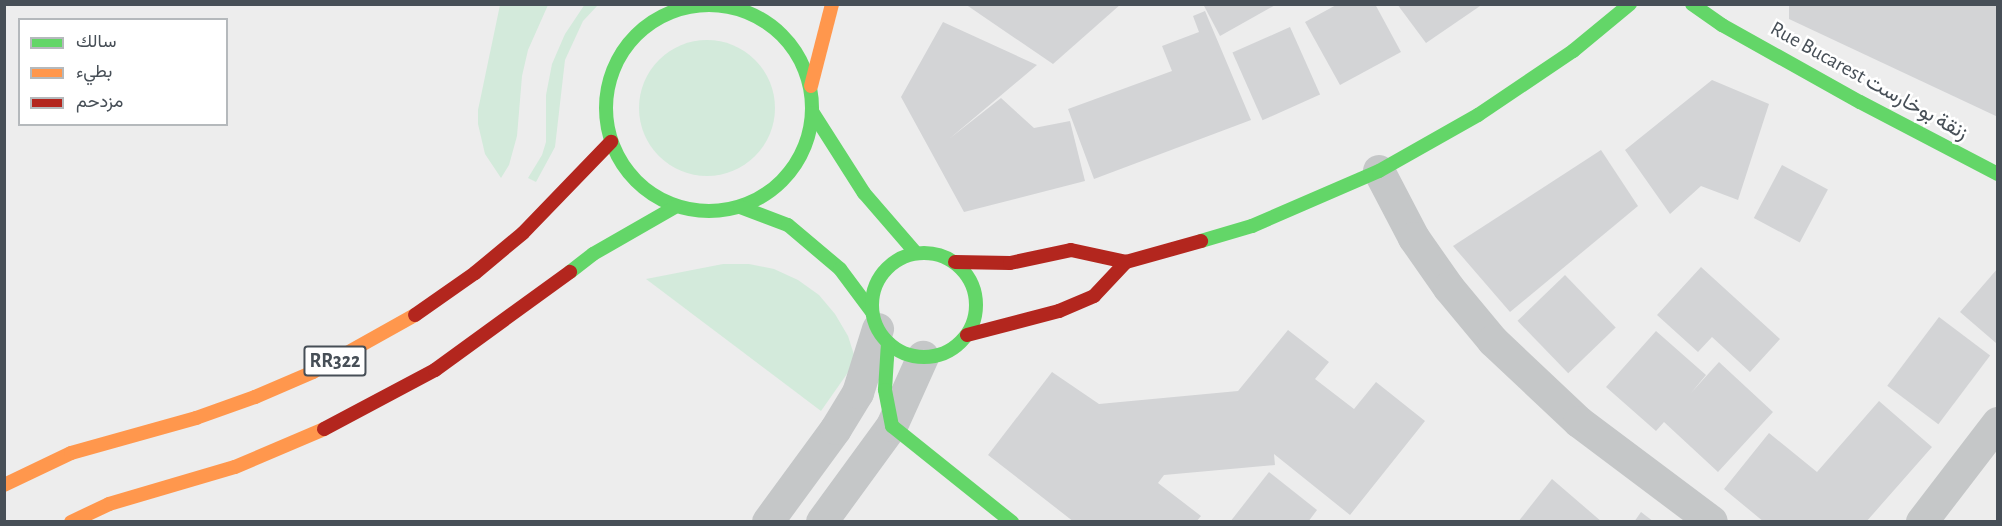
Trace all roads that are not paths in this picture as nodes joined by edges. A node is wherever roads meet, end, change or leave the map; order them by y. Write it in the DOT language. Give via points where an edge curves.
graph roads {
  1 [pos="832,4"];
  2 [pos="1629,4"];
  3 [pos="1692,4"];
  4 [pos="811,86"];
  5 [pos="813,113"];
  6 [pos="610,142"];
  7 [pos="1378,171"];
  8 [pos="1998,174"];
  9 [pos="675,207"];
  10 [pos="740,207"];
  11 [pos="916,253"];
  12 [pos="954,262"];
  13 [pos="1126,262"];
  14 [pos="879,328"];
  15 [pos="967,335"];
  16 [pos="923,357"];
  17 [pos="1998,423"];
  18 [pos="892,426"];
  19 [pos="4,485"];
  20 [pos="71,522"];
  21 [pos="768,522"];
  22 [pos="822,522"];
  23 [pos="1012,522"];
  24 [pos="1712,522"];
  25 [pos="1922,522"];
  1 -- 4 [label="street"];
  2 -- 7 [label="street" via="1573,51 1478,115"];
  3 -- 8 [label="street, Rue Bucarest زنقة بوخارست" via="1722,25 1860,102"];
  4 -- 5 [label="street"];
  4 -- 6 [label="street" via="796,52 763,19 736,8 708,4 676,10 647,25 624,48 608,88 605,110"];
  5 -- 10 [label="street" via="807,144 792,171 769,193"];
  5 -- 11 [label="street" via="864,193"];
  6 -- 9 [label="street" via="631,178 646,192"];
  6 -- 19 [label="street, RR322" via="531,226 475,273 369,343 255,398 71,453"];
  7 -- 13 [label="street" via="1252,226"];
  7 -- 24 [label="street" via="1414,238 1493,341 1579,422"];
  9 -- 10 [label="street" via="708,212"];
  9 -- 20 [label="street, RR322" via="593,254 435,370 370,406 304,439 234,467 109,504"];
  10 -- 14 [label="street" via="788,225 840,269"];
  11 -- 12 [label="street" via="930,253"];
  11 -- 14 [label="street" via="887,267 878,280 873,296"];
  12 -- 13 [label="street" via="1010,263 1071,250"];
  12 -- 15 [label="street" via="974,288 974,320"];
  13 -- 15 [label="street" via="1094,296 1059,311"];
  14 -- 16 [label="street" via="905,353"];
  14 -- 18 [label="street"];
  14 -- 21 [label="street" via="858,393 837,429"];
  15 -- 16 [label="street" via="940,355"];
  16 -- 18 [label="street"];
  17 -- 25 [label="street"];
  18 -- 22 [label="street"];
  18 -- 23 [label="street"];
}
